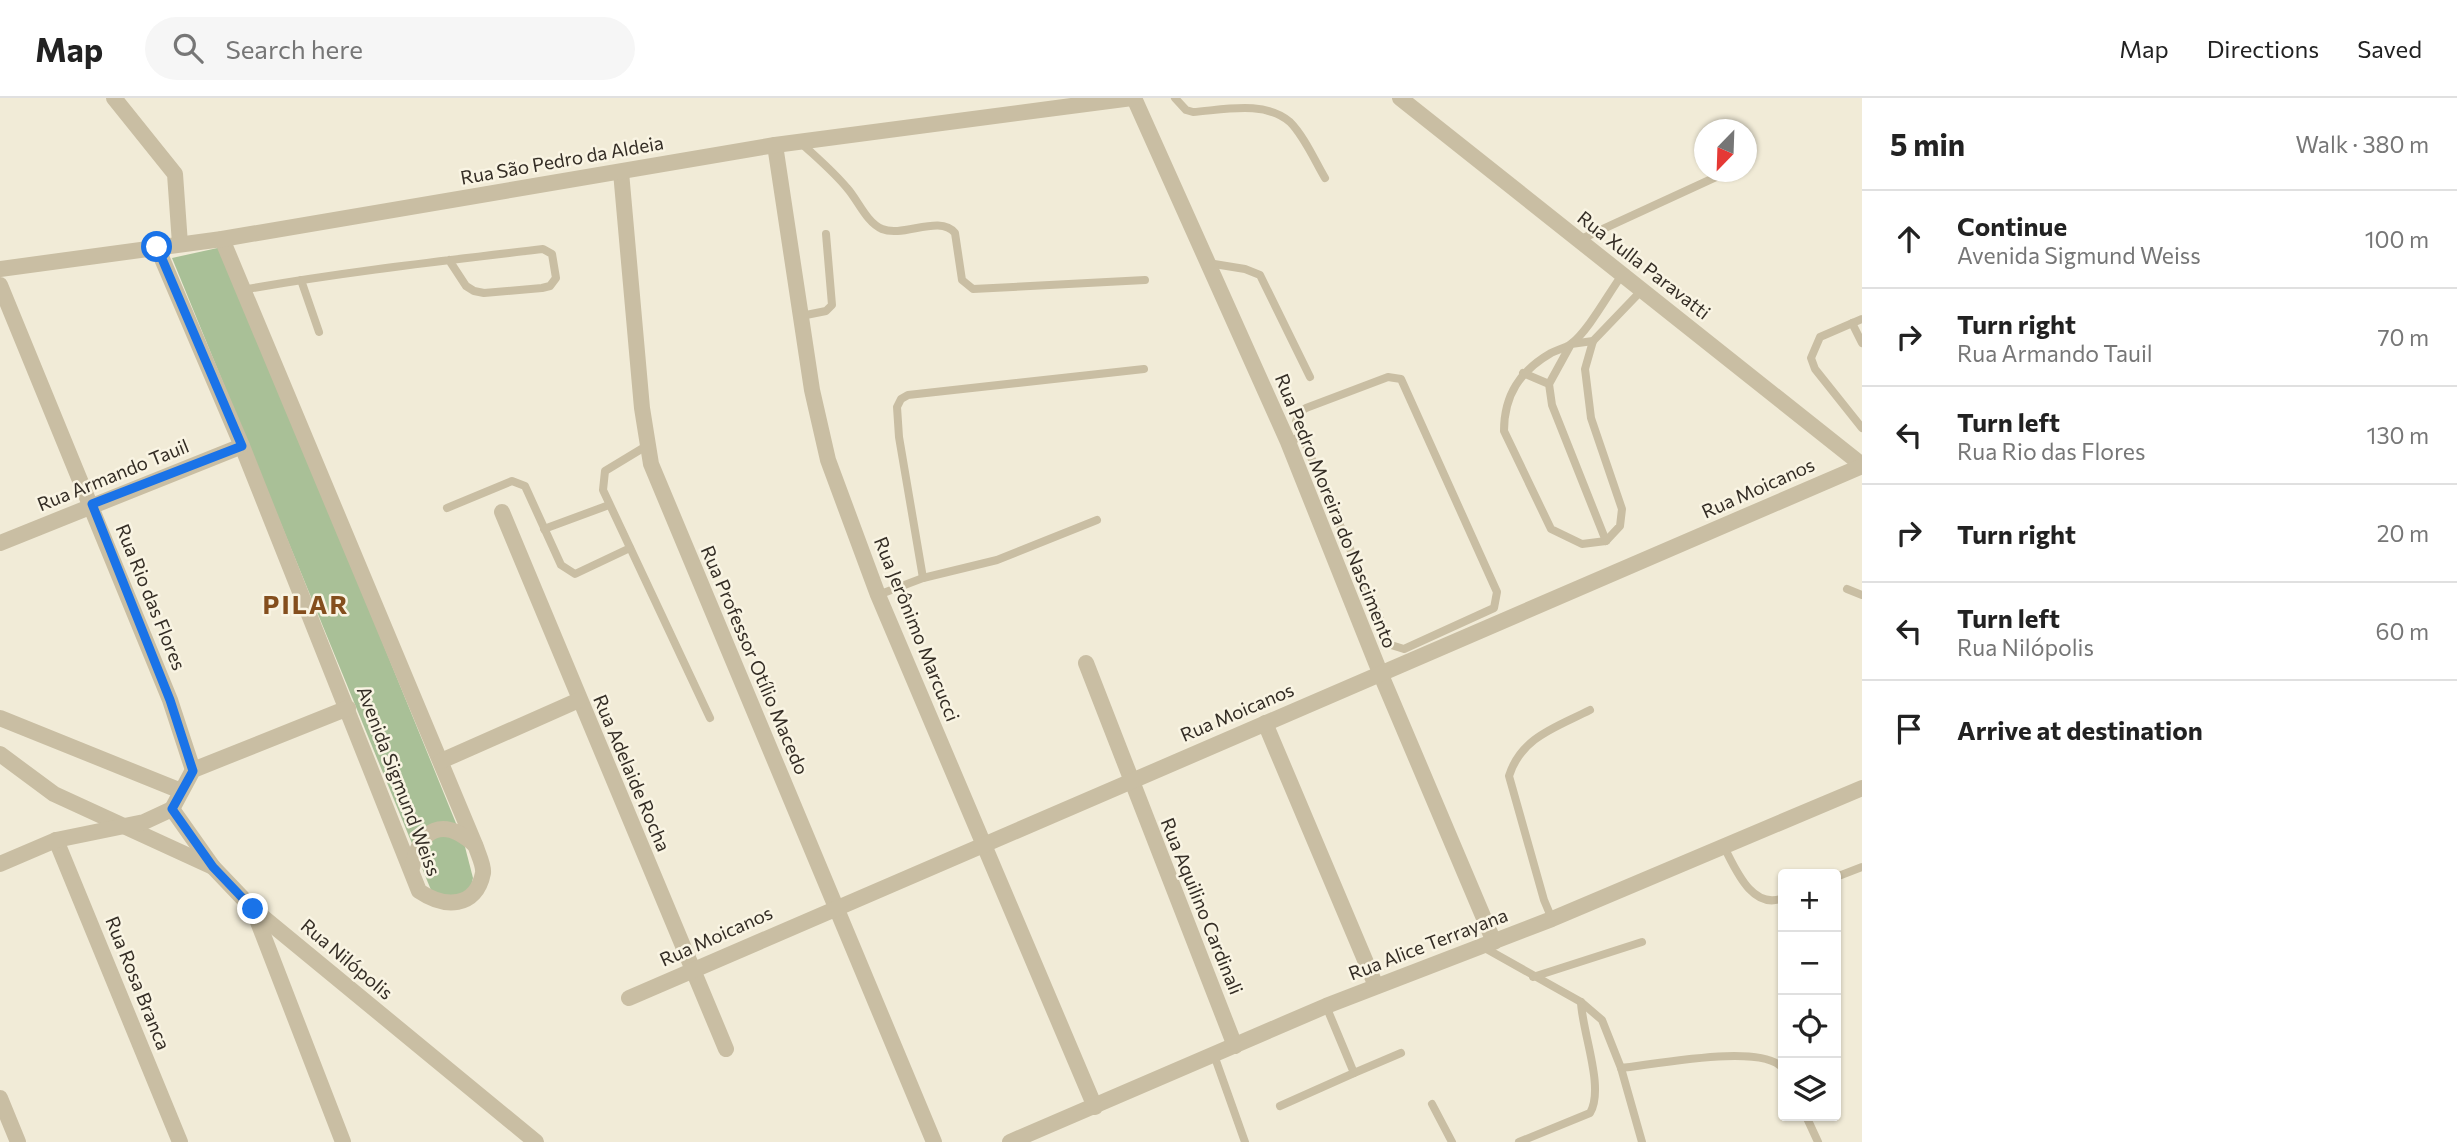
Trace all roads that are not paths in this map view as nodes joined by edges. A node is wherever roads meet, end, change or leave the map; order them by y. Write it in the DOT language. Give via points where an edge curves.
graph roads {
  1 [pos="114,98"];
  2 [pos="1133,98"];
  3 [pos="1175,98"];
  4 [pos="1400,98"];
  5 [pos="800,142"];
  6 [pos="775,145"];
  7 [pos="621,172"];
  8 [pos="1325,178"];
  9 [pos="1705,182"];
  10 [pos="826,234"];
  11 [pos="222,239"];
  12 [pos="1578,240"];
  13 [pos="180,244"];
  14 [pos="157,247"];
  15 [pos="449,260"];
  16 [pos="1208,263"];
  17 [pos="0,269"];
  18 [pos="1622,274"];
  19 [pos="301,280"];
  20 [pos="1145,280"];
  21 [pos="0,285"];
  22 [pos="242,290"];
  23 [pos="1642,290"];
  24 [pos="801,316"];
  25 [pos="1862,319"];
  26 [pos="1852,323"];
  27 [pos="319,332"];
  28 [pos="1594,341"];
  29 [pos="1862,343"];
  30 [pos="1571,344"];
  31 [pos="1144,369"];
  32 [pos="1523,373"];
  33 [pos="1310,376"];
  34 [pos="1549,384"];
  35 [pos="1862,428"];
  36 [pos="1295,439"];
  37 [pos="648,445"];
  38 [pos="242,446"];
  39 [pos="1862,465"];
  40 [pos="92,504"];
  41 [pos="609,505"];
  42 [pos="446,509"];
  43 [pos="502,512"];
  44 [pos="1097,520"];
  45 [pos="544,529"];
  46 [pos="1606,541"];
  47 [pos="0,543"];
  48 [pos="630,548"];
  49 [pos="923,578"];
  50 [pos="1847,589"];
  51 [pos="878,595"];
  52 [pos="1862,595"];
  53 [pos="1086,663"];
  54 [pos="1381,676"];
  55 [pos="579,701"];
  56 [pos="348,708"];
  57 [pos="1590,710"];
  58 [pos="0,718"];
  59 [pos="710,718"];
  60 [pos="1265,723"];
  61 [pos="0,754"];
  62 [pos="441,761"];
  63 [pos="193,771"];
  64 [pos="1129,781"];
  65 [pos="1862,788"];
  66 [pos="181,791"];
  67 [pos="172,809"];
  68 [pos="122,826"];
  69 [pos="56,840"];
  70 [pos="982,844"];
  71 [pos="476,846"];
  72 [pos="1724,846"];
  73 [pos="0,864"];
  74 [pos="213,867"];
  75 [pos="1862,867"];
  76 [pos="412,870"];
  77 [pos="1841,875"];
  78 [pos="1778,898"];
  79 [pos="835,907"];
  80 [pos="253,909"];
  81 [pos="1552,919"];
  82 [pos="1642,942"];
  83 [pos="1487,944"];
  84 [pos="691,970"];
  85 [pos="1533,978"];
  86 [pos="1376,986"];
  87 [pos="629,998"];
  88 [pos="1581,1002"];
  89 [pos="1326,1006"];
  90 [pos="1235,1046"];
  91 [pos="726,1049"];
  92 [pos="1401,1053"];
  93 [pos="1214,1055"];
  94 [pos="1778,1065"];
  95 [pos="1621,1068"];
  96 [pos="1354,1073"];
  97 [pos="0,1098"];
  98 [pos="1432,1104"];
  99 [pos="1279,1106"];
  100 [pos="1095,1107"];
  101 [pos="1808,1121"];
  102 [pos="18,1142"];
  103 [pos="180,1142"];
  104 [pos="344,1142"];
  105 [pos="536,1142"];
  106 [pos="934,1142"];
  107 [pos="1010,1142"];
  108 [pos="1245,1142"];
  109 [pos="1452,1142"];
  110 [pos="1519,1142"];
  111 [pos="1642,1142"];
  112 [pos="1818,1142"];
  1 -- 13 [label="street" via="175,174"];
  2 -- 5 [label="street, Rua São Pedro da Aldeia"];
  2 -- 16 [label="street, Rua Pedro Moreira do Nascimento"];
  3 -- 8 [label="lane" via="1193,112 1254,109 1280,116 1292,123"];
  4 -- 12 [label="street, Rua Xulla Paravatti"];
  5 -- 6 [label="street, Rua São Pedro da Aldeia"];
  5 -- 20 [label="lane" via="883,230 951,228 962,280 973,289"];
  6 -- 7 [label="street, Rua São Pedro da Aldeia"];
  6 -- 24 [label="street, Rua Jerônimo Marcucci"];
  7 -- 11 [label="street, Rua São Pedro da Aldeia"];
  7 -- 37 [label="street, Rua Professor Otílio Macedo"];
  9 -- 12 [label="lane"];
  10 -- 24 [label="lane" via="832,305 826,311"];
  11 -- 13 [label="street, Rua São Pedro da Aldeia"];
  11 -- 22 [label="street, Avenida Sigmund Weiss"];
  12 -- 18 [label="street, Rua Xulla Paravatti"];
  13 -- 14 [label="street, Rua São Pedro da Aldeia"];
  14 -- 17 [label="street, Rua São Pedro da Aldeia"];
  14 -- 38 [label="street, Avenida Sigmund Weiss"];
  15 -- 15 [label="lane" via="543,249 552,254 556,278 542,288 484,293 466,286"];
  15 -- 19 [label="lane"];
  16 -- 33 [label="lane" via="1260,275"];
  16 -- 36 [label="street, Rua Pedro Moreira do Nascimento"];
  18 -- 23 [label="street, Rua Xulla Paravatti"];
  18 -- 30 [label="lane"];
  19 -- 22 [label="lane"];
  19 -- 27 [label="lane"];
  21 -- 40 [label="street, Rua Rio das Flores"];
  22 -- 62 [label="street, Avenida Sigmund Weiss"];
  23 -- 28 [label="lane"];
  23 -- 39 [label="street, Rua Xulla Paravatti"];
  24 -- 51 [label="street, Rua Jerônimo Marcucci" via="828,460"];
  25 -- 26 [label="lane"];
  26 -- 29 [label="lane"];
  26 -- 35 [label="lane" via="1820,337 1811,358"];
  28 -- 30 [label="lane"];
  28 -- 46 [label="lane" via="1586,369 1591,418 1622,509 1620,526"];
  30 -- 32 [label="lane"];
  30 -- 34 [label="lane"];
  31 -- 49 [label="lane" via="901,399 897,407 899,437"];
  32 -- 34 [label="lane"];
  32 -- 46 [label="lane" via="1508,398 1504,431 1551,530 1582,544"];
  34 -- 46 [label="lane" via="1552,405"];
  36 -- 36 [label="lane" via="1296,421 1307,408 1388,377 1401,379 1497,593 1494,608 1404,649 1391,645"];
  36 -- 54 [label="street, Rua Pedro Moreira do Nascimento"];
  37 -- 41 [label="lane" via="605,471 603,490"];
  37 -- 79 [label="street, Rua Professor Otílio Macedo" via="651,464"];
  38 -- 40 [label="street, Rua Armando Tauil"];
  38 -- 56 [label="street, Avenida Sigmund Weiss"];
  39 -- 54 [label="street, Rua Moicanos"];
  40 -- 47 [label="street, Rua Armando Tauil"];
  40 -- 63 [label="street, Rua Rio das Flores" via="170,700"];
  41 -- 45 [label="lane"];
  41 -- 48 [label="lane"];
  42 -- 45 [label="lane" via="518,482"];
  43 -- 55 [label="street, Rua Adelaide Rocha"];
  44 -- 49 [label="lane" via="997,560"];
  45 -- 48 [label="lane" via="561,565 575,574"];
  48 -- 59 [label="lane"];
  49 -- 51 [label="lane"];
  50 -- 52 [label="lane"];
  51 -- 70 [label="street, Rua Jerônimo Marcucci"];
  53 -- 64 [label="street, Rua Aquilino Cardinali"];
  54 -- 60 [label="street, Rua Moicanos"];
  54 -- 83 [label="street, Rua Pedro Moreira do Nascimento"];
  55 -- 62 [label="street"];
  55 -- 84 [label="street, Rua Adelaide Rocha"];
  56 -- 63 [label="street"];
  56 -- 76 [label="street, Avenida Sigmund Weiss"];
  57 -- 81 [label="lane" via="1528,742 1514,759 1509,776"];
  58 -- 66 [label="street"];
  60 -- 64 [label="street, Rua Moicanos"];
  60 -- 86 [label="street"];
  61 -- 68 [label="street" via="54,794"];
  62 -- 71 [label="street, Avenida Sigmund Weiss"];
  63 -- 66 [label="street"];
  64 -- 70 [label="street, Rua Moicanos"];
  64 -- 90 [label="street, Rua Aquilino Cardinali"];
  65 -- 72 [label="street, Rua Alice Terrayana"];
  66 -- 67 [label="street"];
  67 -- 68 [label="street"];
  67 -- 74 [label="street, Rua Nilópolis"];
  68 -- 69 [label="street"];
  68 -- 74 [label="street"];
  69 -- 73 [label="street"];
  69 -- 103 [label="street, Rua Rosa Branca"];
  70 -- 79 [label="street, Rua Moicanos"];
  70 -- 100 [label="street, Rua Jerônimo Marcucci"];
  71 -- 76 [label="street" via="461,833 441,828 424,834"];
  71 -- 76 [label="street, Avenida Sigmund Weiss" via="484,870 476,890 460,902 436,902 419,891"];
  72 -- 78 [label="lane" via="1748,890"];
  72 -- 81 [label="street, Rua Alice Terrayana"];
  74 -- 80 [label="street, Rua Nilópolis"];
  75 -- 77 [label="lane"];
  79 -- 84 [label="street, Rua Moicanos"];
  79 -- 106 [label="street, Rua Professor Otílio Macedo"];
  80 -- 104 [label="street"];
  80 -- 105 [label="street, Rua Nilópolis"];
  81 -- 83 [label="street, Rua Alice Terrayana"];
  82 -- 85 [label="lane"];
  83 -- 85 [label="lane"];
  83 -- 86 [label="street, Rua Alice Terrayana"];
  84 -- 87 [label="street, Rua Moicanos"];
  84 -- 91 [label="street, Rua Adelaide Rocha"];
  85 -- 88 [label="lane"];
  86 -- 89 [label="street, Rua Alice Terrayana"];
  88 -- 95 [label="lane" via="1602,1020"];
  88 -- 110 [label="lane" via="1595,1104 1590,1112"];
  89 -- 90 [label="street, Rua Alice Terrayana"];
  89 -- 96 [label="lane"];
  90 -- 93 [label="street, Rua Alice Terrayana"];
  92 -- 96 [label="lane"];
  93 -- 100 [label="street, Rua Alice Terrayana"];
  93 -- 108 [label="lane"];
  94 -- 95 [label="lane" via="1768,1058 1722,1056"];
  95 -- 111 [label="lane"];
  96 -- 99 [label="lane"];
  97 -- 102 [label="street"];
  98 -- 109 [label="lane"];
  100 -- 107 [label="street, Rua Alice Terrayana"];
  101 -- 112 [label="lane"];
}
